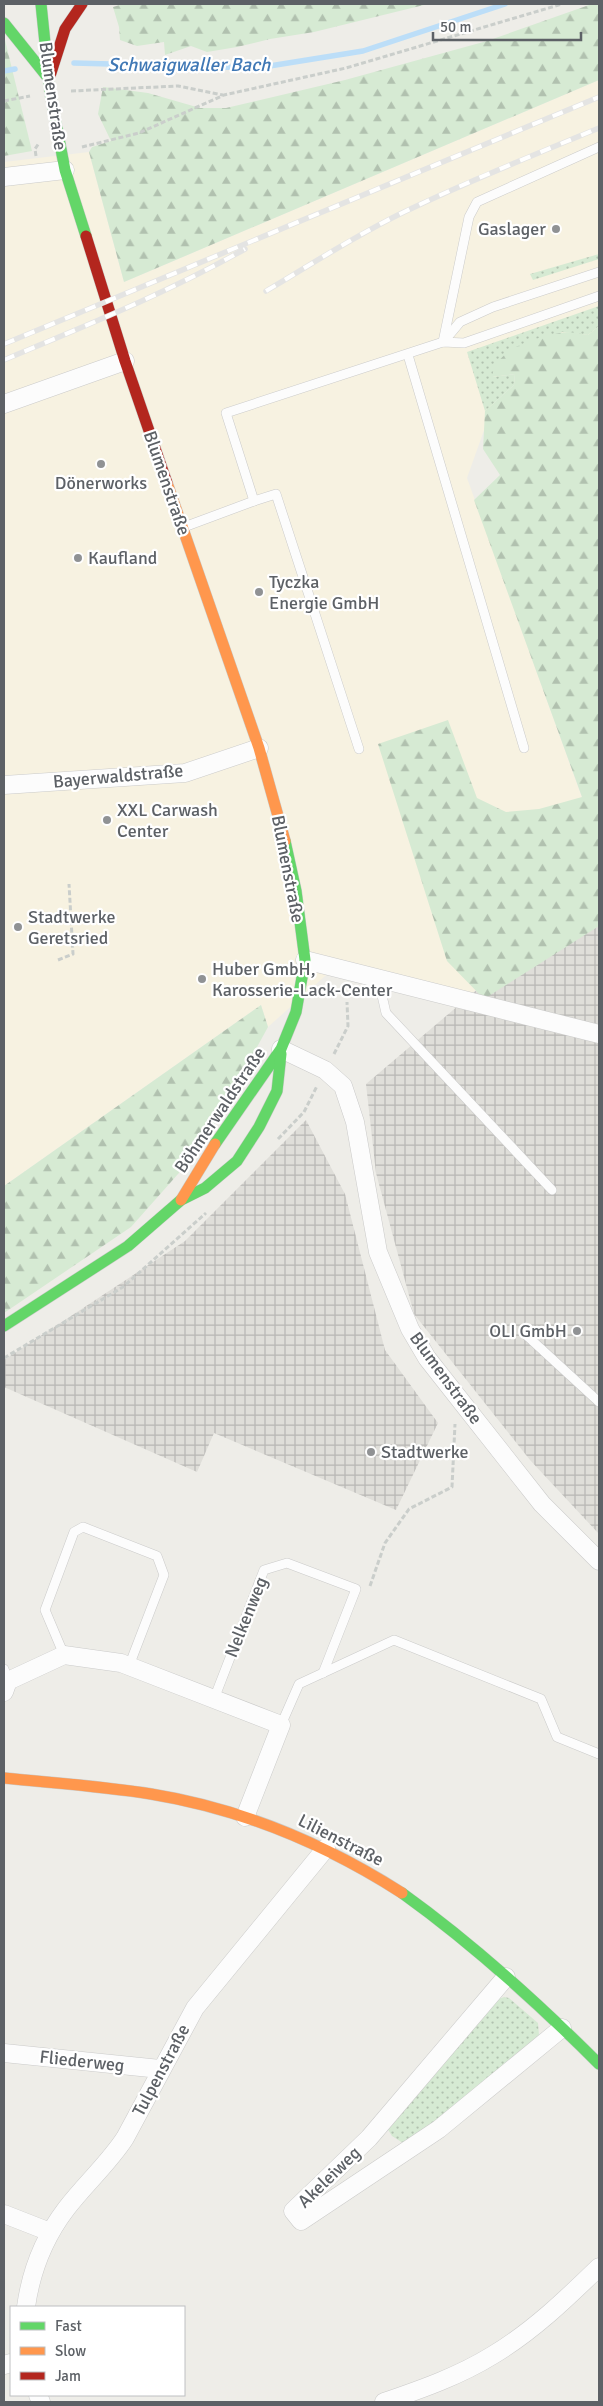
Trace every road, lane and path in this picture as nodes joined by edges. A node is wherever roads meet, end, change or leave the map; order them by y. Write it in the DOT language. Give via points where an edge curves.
graph roads {
  1 [pos="41,4"];
  2 [pos="82,4"];
  3 [pos="562,4"];
  4 [pos="4,23"];
  5 [pos="48,79"];
  6 [pos="50,92"];
  7 [pos="224,95"];
  8 [pos="4,101"];
  9 [pos="599,147"];
  10 [pos="61,152"];
  11 [pos="64,170"];
  12 [pos="4,177"];
  13 [pos="599,272"];
  14 [pos="599,296"];
  15 [pos="443,342"];
  16 [pos="408,355"];
  17 [pos="125,361"];
  18 [pos="4,404"];
  19 [pos="254,501"];
  20 [pos="182,528"];
  21 [pos="259,748"];
  22 [pos="524,748"];
  23 [pos="359,749"];
  24 [pos="4,785"];
  25 [pos="69,884"];
  26 [pos="58,960"];
  27 [pos="305,960"];
  28 [pos="378,978"];
  29 [pos="599,1034"];
  30 [pos="282,1049"];
  31 [pos="552,1190"];
  32 [pos="181,1200"];
  33 [pos="4,1326"];
  34 [pos="525,1334"];
  35 [pos="456,1394"];
  36 [pos="599,1402"];
  37 [pos="599,1561"];
  38 [pos="369,1589"];
  39 [pos="64,1655"];
  40 [pos="129,1666"];
  41 [pos="323,1674"];
  42 [pos="5,1681"];
  43 [pos="214,1699"];
  44 [pos="281,1725"];
  45 [pos="599,1754"];
  46 [pos="4,1778"];
  47 [pos="245,1817"];
  48 [pos="326,1848"];
  49 [pos="506,1977"];
  50 [pos="562,2028"];
  51 [pos="4,2053"];
  52 [pos="599,2064"];
  53 [pos="160,2069"];
  54 [pos="4,2214"];
  55 [pos="50,2232"];
  56 [pos="599,2267"];
  57 [pos="26,2306"];
  58 [pos="384,2402"];
  1 -- 5 [label="street, Blumenstraße"];
  2 -- 5 [label="street" via="64,28"];
  3 -- 7 [label="path" via="346,68"];
  4 -- 5 [label="street"];
  5 -- 6 [label="street, Blumenstraße"];
  6 -- 7 [label="path" via="178,86"];
  6 -- 8 [label="path"];
  6 -- 10 [label="street, Blumenstraße"];
  7 -- 10 [label="path" via="139,133"];
  9 -- 15 [label="lane" via="477,202 469,217"];
  10 -- 11 [label="street, Blumenstraße"];
  11 -- 12 [label="street"];
  11 -- 17 [label="street, Blumenstraße"];
  13 -- 15 [label="lane" via="493,307 460,322"];
  14 -- 15 [label="lane" via="464,343"];
  15 -- 16 [label="lane"];
  16 -- 19 [label="lane" via="226,413"];
  16 -- 22 [label="lane"];
  17 -- 18 [label="street"];
  17 -- 20 [label="street, Blumenstraße"];
  19 -- 20 [label="lane"];
  19 -- 23 [label="lane" via="276,494"];
  20 -- 21 [label="street, Blumenstraße"];
  21 -- 24 [label="street, Bayerwaldstraße" via="185,773"];
  21 -- 27 [label="street, Blumenstraße" via="296,891"];
  25 -- 26 [label="path" via="73,954"];
  27 -- 28 [label="street"];
  27 -- 30 [label="street, Blumenstraße" via="296,1012"];
  28 -- 29 [label="street"];
  28 -- 31 [label="lane" via="386,1013"];
  30 -- 32 [label="street, Böhmerwaldstraße" via="210,1152"];
  30 -- 32 [label="street, Böhmerwaldstraße" via="277,1091 237,1161 205,1188"];
  30 -- 35 [label="street, Blumenstraße" via="326,1070 343,1086 355,1122 378,1252 410,1329 427,1358"];
  32 -- 33 [label="street, Böhmerwaldstraße" via="128,1246"];
  34 -- 36 [label="lane"];
  35 -- 37 [label="street, Blumenstraße" via="542,1504"];
  35 -- 38 [label="path" via="452,1486 409,1509 385,1543"];
  39 -- 40 [label="street"];
  39 -- 40 [label="lane" via="45,1610 74,1532 83,1527 157,1556 164,1575"];
  39 -- 42 [label="street"];
  40 -- 43 [label="street"];
  41 -- 43 [label="lane, Nelkenweg" via="356,1589 287,1563 264,1570"];
  41 -- 44 [label="lane" via="300,1684"];
  41 -- 45 [label="lane" via="394,1640 541,1699 557,1737"];
  43 -- 44 [label="street"];
  44 -- 47 [label="street"];
  46 -- 47 [label="street, Lilienstraße" via="146,1793"];
  47 -- 48 [label="street, Lilienstraße"];
  48 -- 49 [label="street, Lilienstraße" via="415,1902 468,1941"];
  48 -- 53 [label="street, Tulpenstraße" via="195,2008"];
  49 -- 50 [label="street, Lilienstraße"];
  49 -- 50 [label="street, Akeleiweg" via="369,2138 293,2211 301,2221 440,2129"];
  50 -- 52 [label="street, Lilienstraße"];
  51 -- 53 [label="street, Fliederweg"];
  53 -- 55 [label="street, Tulpenstraße" via="113,2157"];
  54 -- 55 [label="street"];
  55 -- 57 [label="street, Tulpenstraße" via="37,2258"];
  56 -- 58 [label="street" via="554,2310 494,2355 459,2374"];
}
